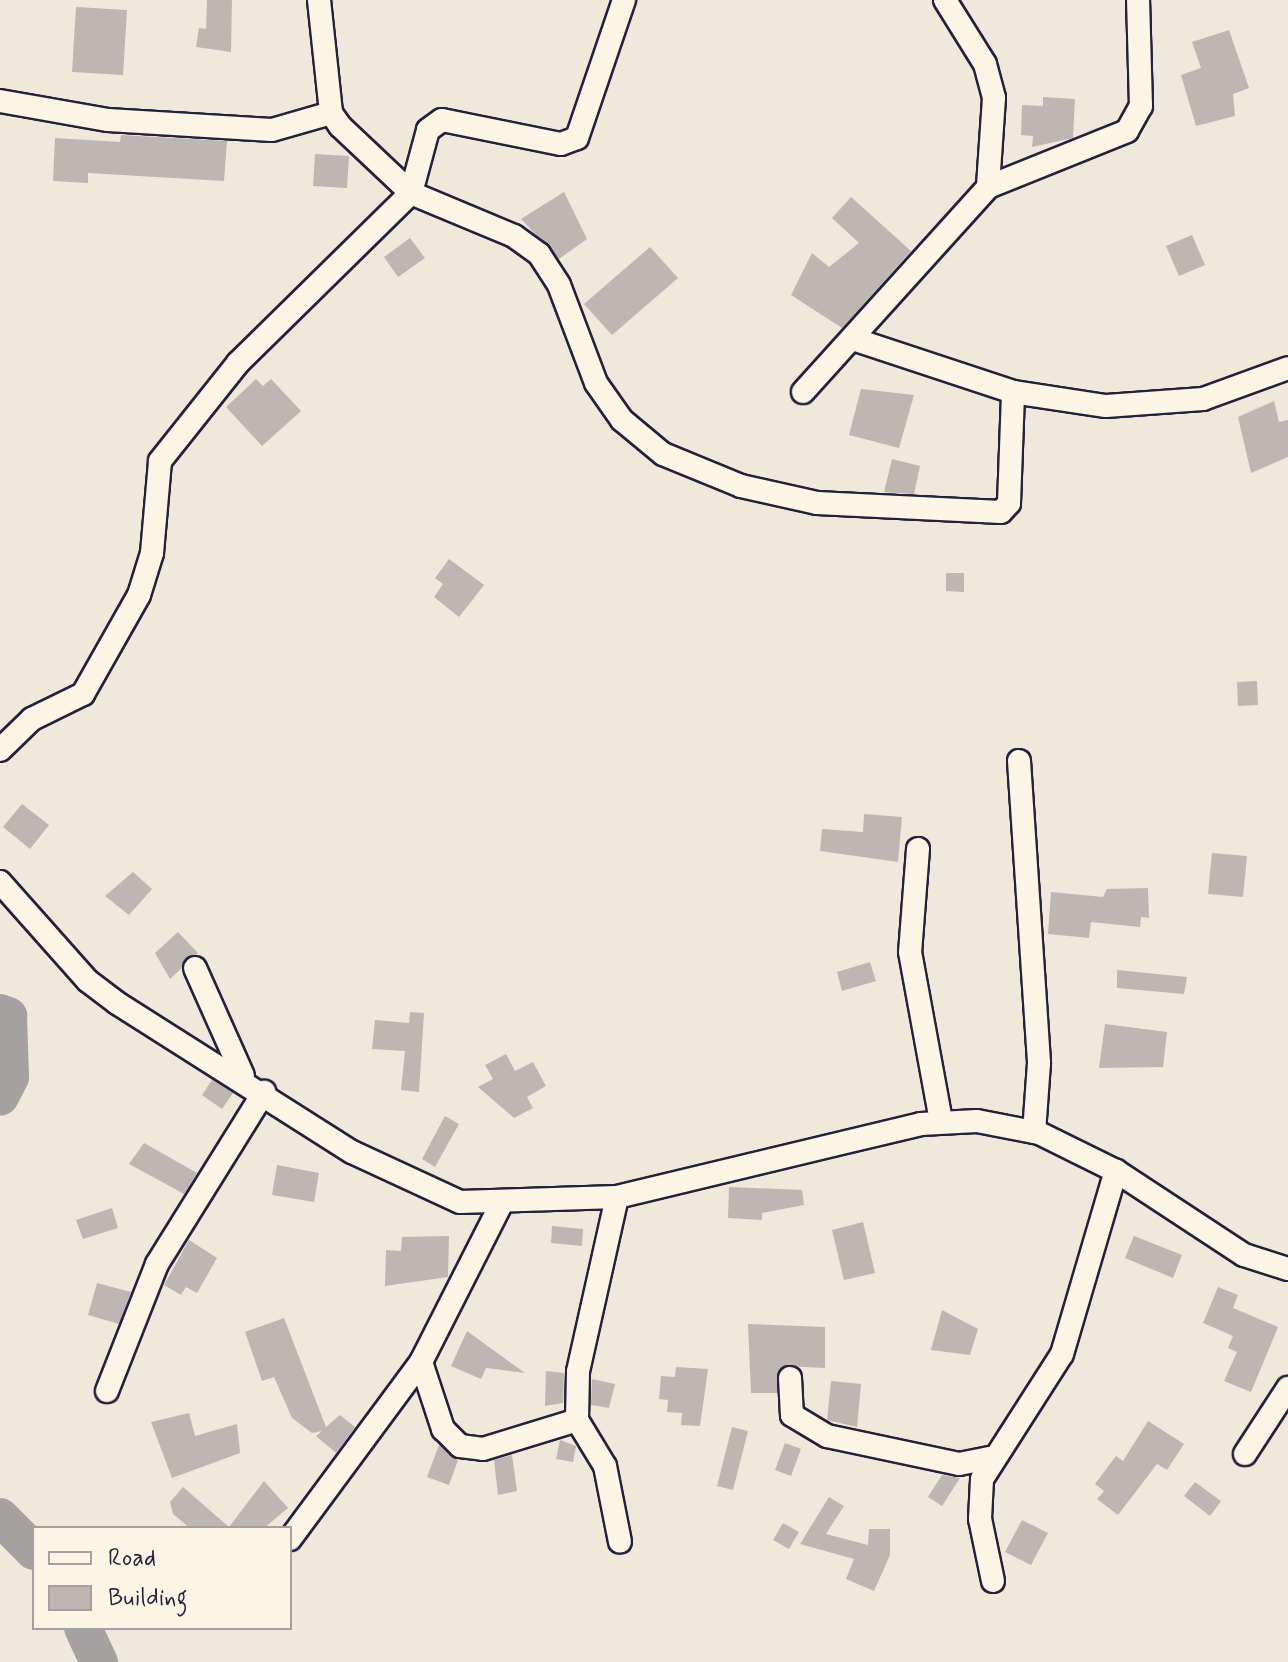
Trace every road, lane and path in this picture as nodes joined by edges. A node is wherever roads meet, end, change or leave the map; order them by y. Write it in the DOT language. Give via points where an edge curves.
graph roads {
  1 [pos="319,0"];
  2 [pos="624,0"];
  3 [pos="945,0"];
  4 [pos="1138,0"];
  5 [pos="0,101"];
  6 [pos="331,113"];
  7 [pos="988,187"];
  8 [pos="411,193"];
  9 [pos="856,340"];
  10 [pos="1288,368"];
  11 [pos="803,392"];
  12 [pos="1013,392"];
  13 [pos="0,750"];
  14 [pos="1019,761"];
  15 [pos="918,849"];
  16 [pos="0,882"];
  17 [pos="195,968"];
  18 [pos="243,1076"];
  19 [pos="264,1092"];
  20 [pos="941,1121"];
  21 [pos="1034,1132"];
  22 [pos="1116,1171"];
  23 [pos="617,1197"];
  24 [pos="500,1206"];
  25 [pos="1288,1269"];
  26 [pos="421,1362"];
  27 [pos="790,1378"];
  28 [pos="1288,1388"];
  29 [pos="107,1391"];
  30 [pos="577,1420"];
  31 [pos="1245,1454"];
  32 [pos="990,1458"];
  33 [pos="292,1536"];
  34 [pos="620,1542"];
  35 [pos="993,1581"];
  1 -- 6 [label="street"];
  2 -- 8 [label="street" via="577,138 561,144 442,120 428,130"];
  3 -- 7 [label="street" via="985,64 994,98"];
  4 -- 7 [label="street" via="1141,106 1127,131"];
  5 -- 6 [label="street" via="108,120 272,130"];
  6 -- 8 [label="street"];
  7 -- 9 [label="street"];
  8 -- 12 [label="street" via="514,236 539,254 559,285 596,383 622,420 663,454 741,486 817,503 1001,512 1009,503"];
  8 -- 13 [label="street" via="238,363 176,438 160,461 152,553 124,628 83,694 32,719"];
  9 -- 11 [label="street"];
  9 -- 12 [label="street"];
  10 -- 12 [label="street" via="1156,408"];
  14 -- 21 [label="street" via="1039,1063"];
  15 -- 20 [label="street" via="910,952"];
  16 -- 18 [label="street" via="88,981"];
  17 -- 18 [label="street"];
  18 -- 19 [label="street"];
  19 -- 24 [label="street" via="405,1179 460,1202"];
  19 -- 29 [label="street" via="157,1264"];
  20 -- 21 [label="street"];
  20 -- 23 [label="street"];
  21 -- 22 [label="street"];
  22 -- 25 [label="street" via="1236,1250"];
  22 -- 32 [label="street" via="1062,1354"];
  23 -- 24 [label="street"];
  23 -- 30 [label="street" via="578,1372"];
  24 -- 26 [label="street"];
  26 -- 30 [label="street" via="443,1429 460,1446 483,1449"];
  26 -- 33 [label="street"];
  27 -- 32 [label="street" via="792,1415 827,1436 959,1464"];
  28 -- 31 [label="street"];
  30 -- 34 [label="street" via="605,1466"];
  32 -- 35 [label="street" via="980,1519"];
}
